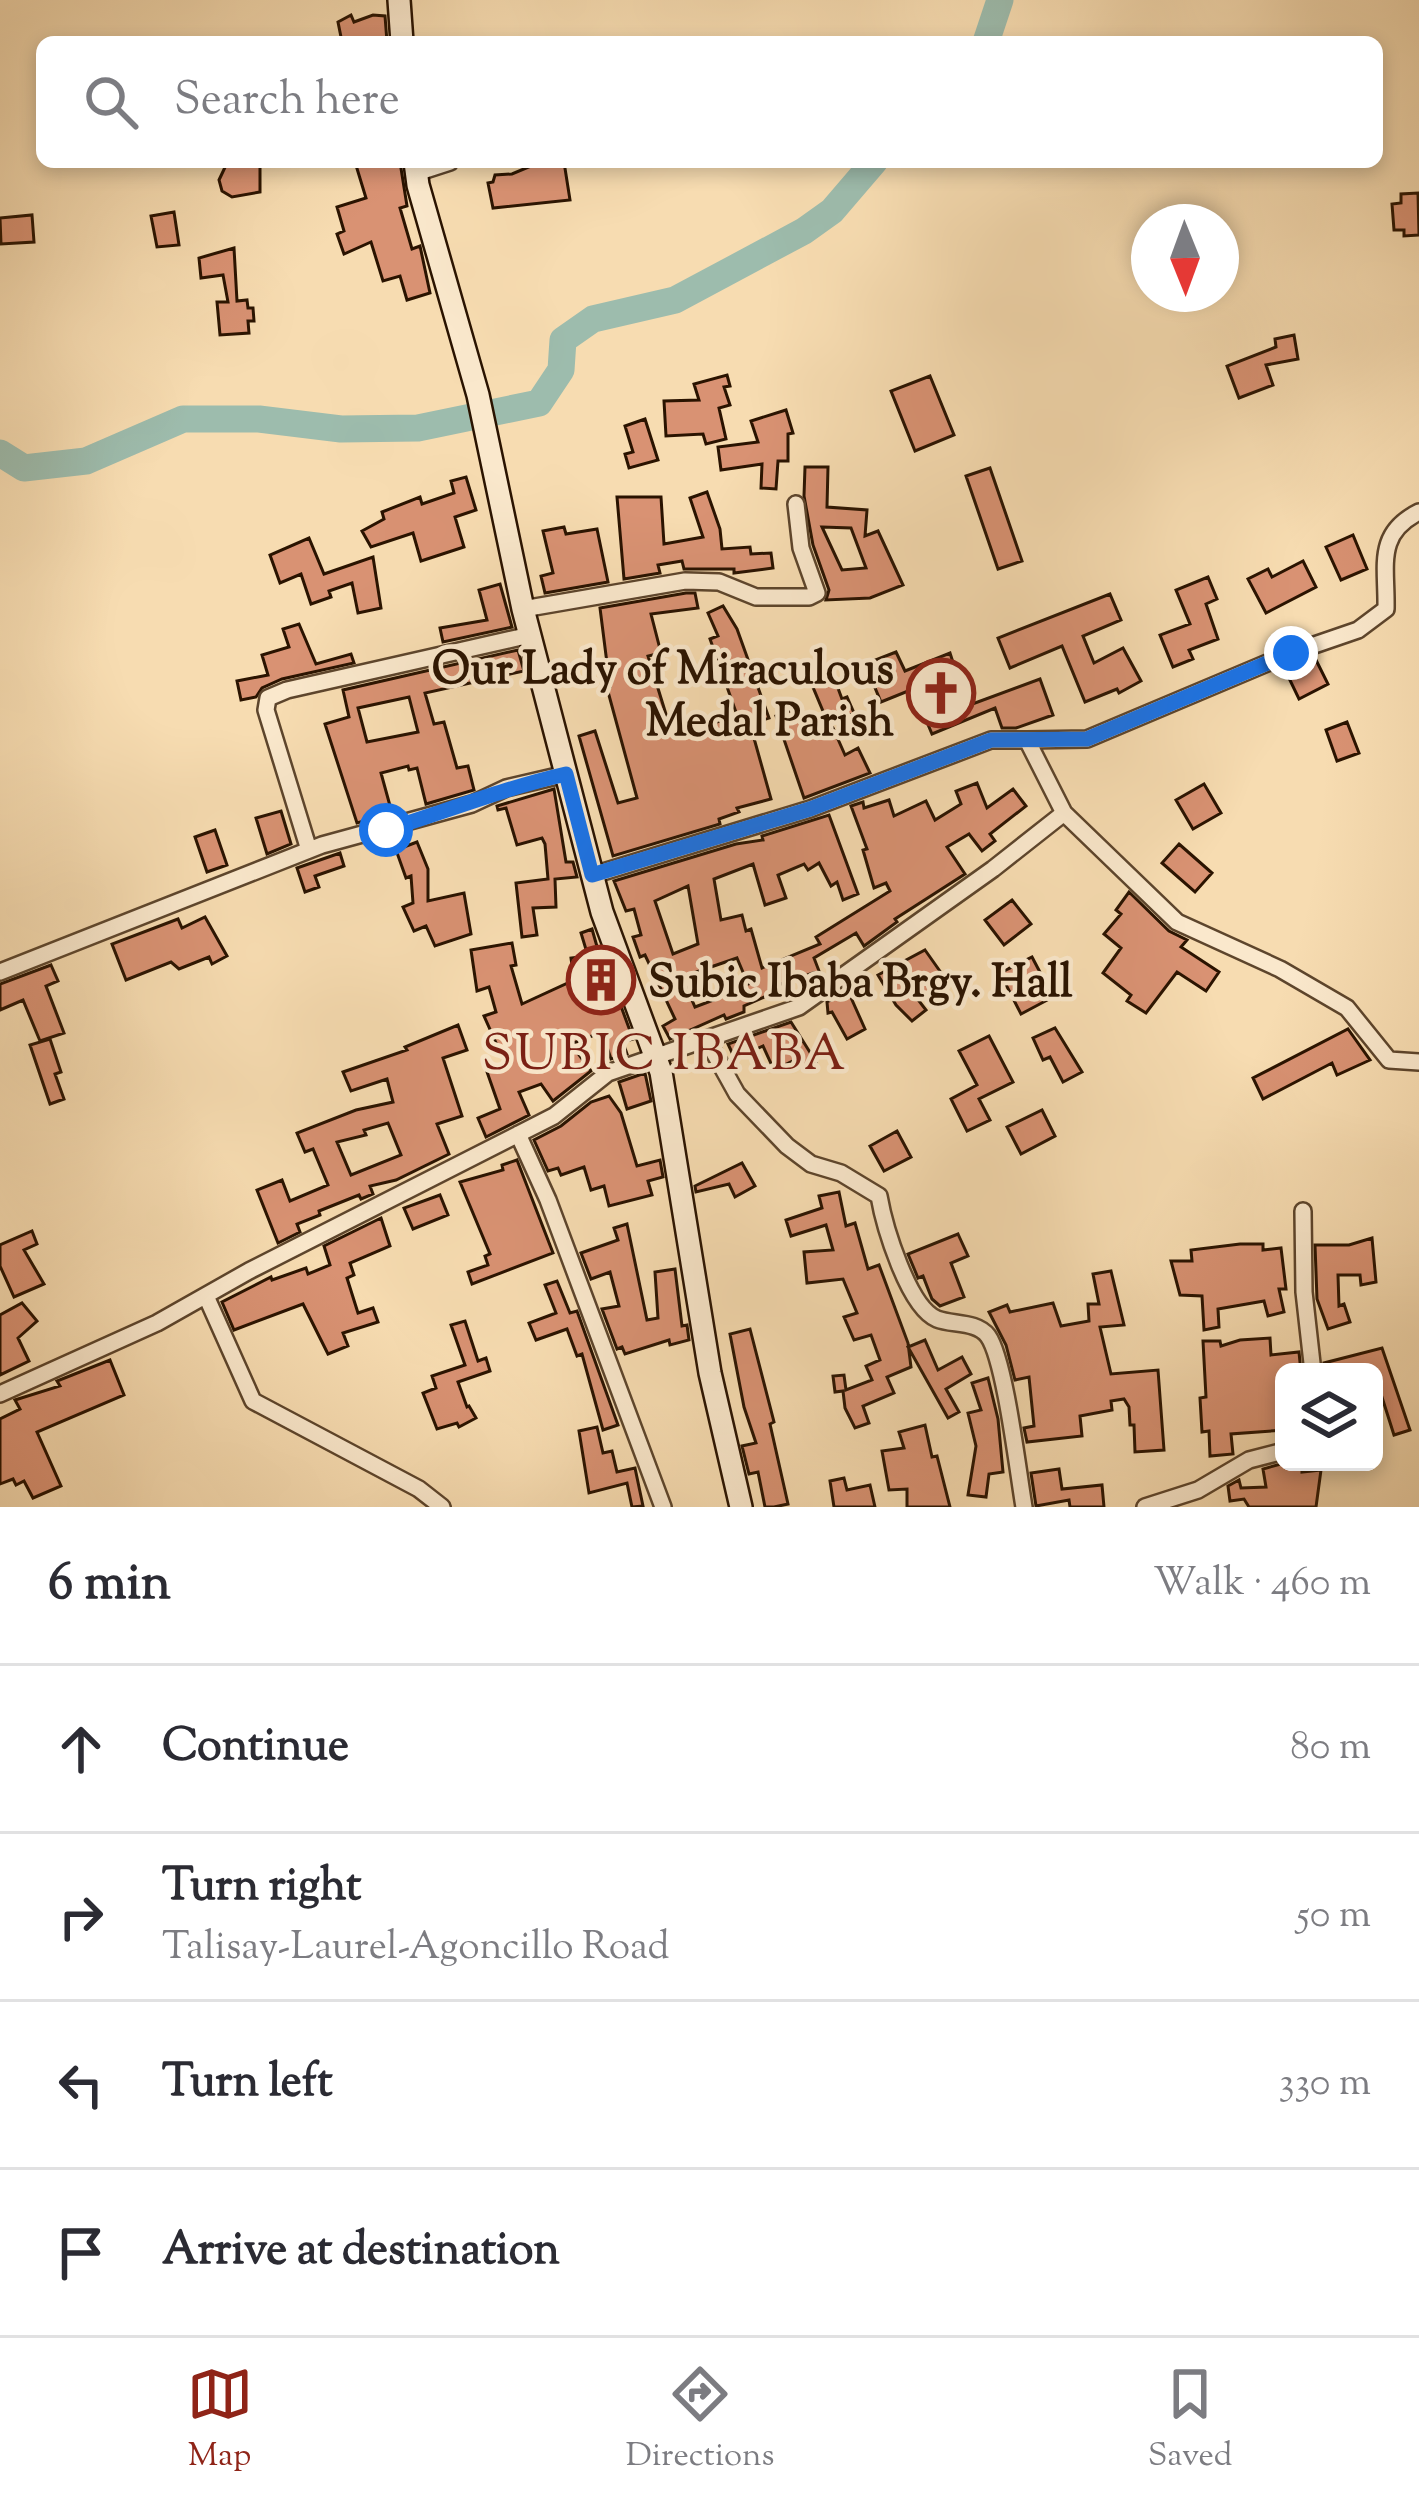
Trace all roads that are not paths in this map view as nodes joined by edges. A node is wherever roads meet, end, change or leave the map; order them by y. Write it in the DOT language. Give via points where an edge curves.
graph roads {
  1 [pos="399,0"];
  2 [pos="402,36"];
  3 [pos="416,168"];
  4 [pos="796,505"];
  5 [pos="1419,512"];
  6 [pos="523,609"];
  7 [pos="530,635"];
  8 [pos="1027,740"];
  9 [pos="566,774"];
  10 [pos="1064,813"];
  11 [pos="309,850"];
  12 [pos="592,875"];
  13 [pos="0,972"];
  14 [pos="707,1040"];
  15 [pos="656,1059"];
  16 [pos="1419,1062"];
  17 [pos="518,1134"];
  18 [pos="1303,1211"];
  19 [pos="206,1296"];
  20 [pos="1312,1363"];
  21 [pos="0,1394"];
  22 [pos="1275,1453"];
  23 [pos="442,1507"];
  24 [pos="663,1507"];
  25 [pos="741,1507"];
  26 [pos="1024,1507"];
  27 [pos="1145,1507"];
  1 -- 2 [label="main road"];
  3 -- 6 [label="main road" via="478,394"];
  4 -- 6 [label="street" via="817,586 809,597 685,581"];
  5 -- 8 [label="street" via="1387,540 1386,609 1358,631 1087,739"];
  6 -- 7 [label="main road"];
  7 -- 9 [label="main road"];
  7 -- 11 [label="street" via="268,698"];
  8 -- 10 [label="street"];
  8 -- 12 [label="street" via="991,740 810,809"];
  9 -- 11 [label="street"];
  9 -- 12 [label="main road"];
  10 -- 14 [label="street" via="799,1007"];
  10 -- 16 [label="street" via="1177,922 1347,1008 1389,1060"];
  11 -- 13 [label="street"];
  12 -- 15 [label="main road"];
  14 -- 15 [label="street"];
  14 -- 26 [label="street" via="737,1094 787,1146 879,1196 895,1257 925,1312 991,1339"];
  15 -- 17 [label="street" via="608,1073"];
  15 -- 25 [label="main road"];
  17 -- 19 [label="street"];
  17 -- 24 [label="street"];
  18 -- 20 [label="street"];
  19 -- 21 [label="street"];
  19 -- 23 [label="street" via="253,1401"];
  22 -- 27 [label="street"];
}
